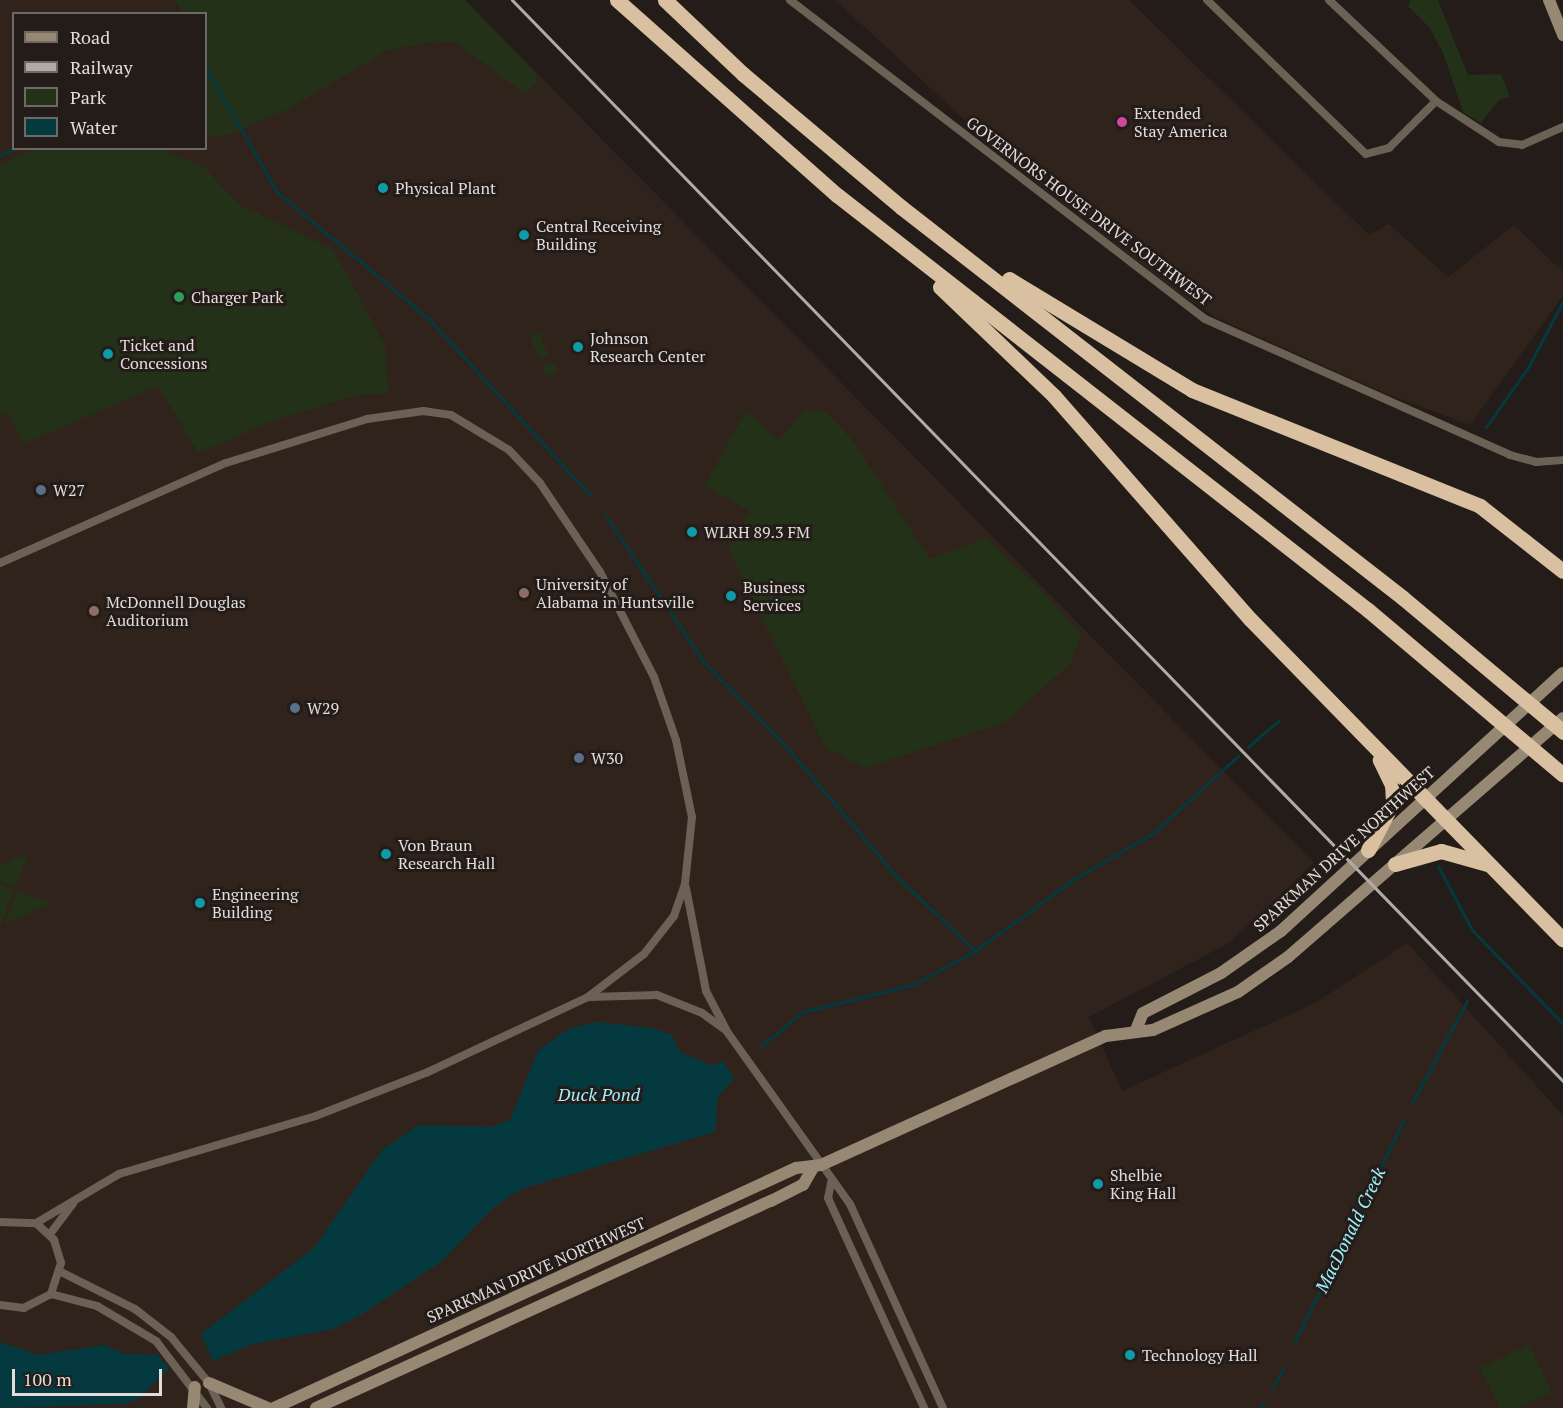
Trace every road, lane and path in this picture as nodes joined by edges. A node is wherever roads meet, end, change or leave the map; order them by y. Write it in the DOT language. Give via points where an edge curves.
graph roads {
  1 [pos="617,0"];
  2 [pos="665,0"];
  3 [pos="790,0"];
  4 [pos="1208,0"];
  5 [pos="1329,0"];
  6 [pos="1549,0"];
  7 [pos="1563,34"];
  8 [pos="1436,101"];
  9 [pos="1563,127"];
  10 [pos="896,243"];
  11 [pos="959,250"];
  12 [pos="1563,460"];
  13 [pos="0,563"];
  14 [pos="1563,571"];
  15 [pos="1563,673"];
  16 [pos="1563,718"];
  17 [pos="1563,732"];
  18 [pos="1365,737"];
  19 [pos="1563,775"];
  20 [pos="1425,798"];
  21 [pos="1449,820"];
  22 [pos="1365,852"];
  23 [pos="1395,864"];
  24 [pos="1491,866"];
  25 [pos="685,884"];
  26 [pos="1563,940"];
  27 [pos="588,997"];
  28 [pos="1136,1030"];
  29 [pos="728,1033"];
  30 [pos="817,1166"];
  31 [pos="831,1183"];
  32 [pos="79,1196"];
  33 [pos="0,1222"];
  34 [pos="36,1223"];
  35 [pos="50,1234"];
  36 [pos="61,1272"];
  37 [pos="51,1294"];
  38 [pos="0,1305"];
  39 [pos="209,1383"];
  40 [pos="195,1387"];
  41 [pos="193,1408"];
  42 [pos="207,1408"];
  43 [pos="221,1408"];
  44 [pos="268,1408"];
  45 [pos="274,1408"];
  46 [pos="316,1408"];
  47 [pos="924,1408"];
  48 [pos="943,1408"];
  1 -- 10 [label="highway" via="777,145"];
  2 -- 11 [label="highway" via="743,74"];
  3 -- 12 [label="street, GOVERNORS HOUSE DRIVE SOUTHWEST" via="1205,319 1510,455 1536,462"];
  4 -- 8 [label="street" via="1366,154 1389,148"];
  5 -- 8 [label="street"];
  6 -- 7 [label="main road"];
  8 -- 9 [label="street" via="1511,146"];
  10 -- 18 [label="highway" via="1054,396 1228,595"];
  10 -- 19 [label="highway" via="1384,623"];
  11 -- 14 [label="highway" via="1192,390 1472,502"];
  11 -- 17 [label="highway" via="1403,598"];
  13 -- 25 [label="street" via="192,475 367,419 423,411 482,430 509,450 570,523 628,620 676,740 692,818"];
  15 -- 20 [label="main road, SPARKMAN DRIVE NORTHWEST"];
  16 -- 21 [label="main road, SPARKMAN DRIVE NORTHWEST"];
  18 -- 20 [label="highway"];
  18 -- 22 [label="highway" via="1384,766 1393,794 1387,820"];
  20 -- 21 [label="highway"];
  20 -- 22 [label="main road, SPARKMAN DRIVE NORTHWEST"];
  21 -- 23 [label="main road, SPARKMAN DRIVE NORTHWEST"];
  21 -- 24 [label="highway"];
  22 -- 28 [label="main road, SPARKMAN DRIVE NORTHWEST" via="1249,955 1143,1013"];
  23 -- 24 [label="highway" via="1441,850"];
  23 -- 28 [label="main road, SPARKMAN DRIVE NORTHWEST" via="1238,992 1153,1030"];
  24 -- 26 [label="highway"];
  25 -- 27 [label="street" via="655,942"];
  25 -- 29 [label="street" via="696,957"];
  27 -- 29 [label="street" via="657,995 702,1013"];
  27 -- 32 [label="street" via="350,1103 231,1145 119,1174"];
  28 -- 30 [label="main road, SPARKMAN DRIVE NORTHWEST" via="1106,1036"];
  29 -- 30 [label="street"];
  30 -- 31 [label="street"];
  30 -- 45 [label="main road, SPARKMAN DRIVE NORTHWEST" via="796,1168"];
  30 -- 46 [label="main road, SPARKMAN DRIVE NORTHWEST" via="803,1185 771,1201"];
  31 -- 47 [label="street" via="828,1198"];
  31 -- 48 [label="street" via="850,1204"];
  32 -- 34 [label="street"];
  32 -- 35 [label="street"];
  33 -- 34 [label="street"];
  34 -- 35 [label="street"];
  35 -- 36 [label="street"];
  36 -- 37 [label="street"];
  36 -- 39 [label="street" via="135,1309 171,1338"];
  37 -- 38 [label="street" via="24,1308"];
  37 -- 40 [label="street" via="65,1294 124,1319 156,1341"];
  39 -- 43 [label="street"];
  39 -- 44 [label="main road"];
  40 -- 41 [label="main road"];
  40 -- 42 [label="street"];
}
